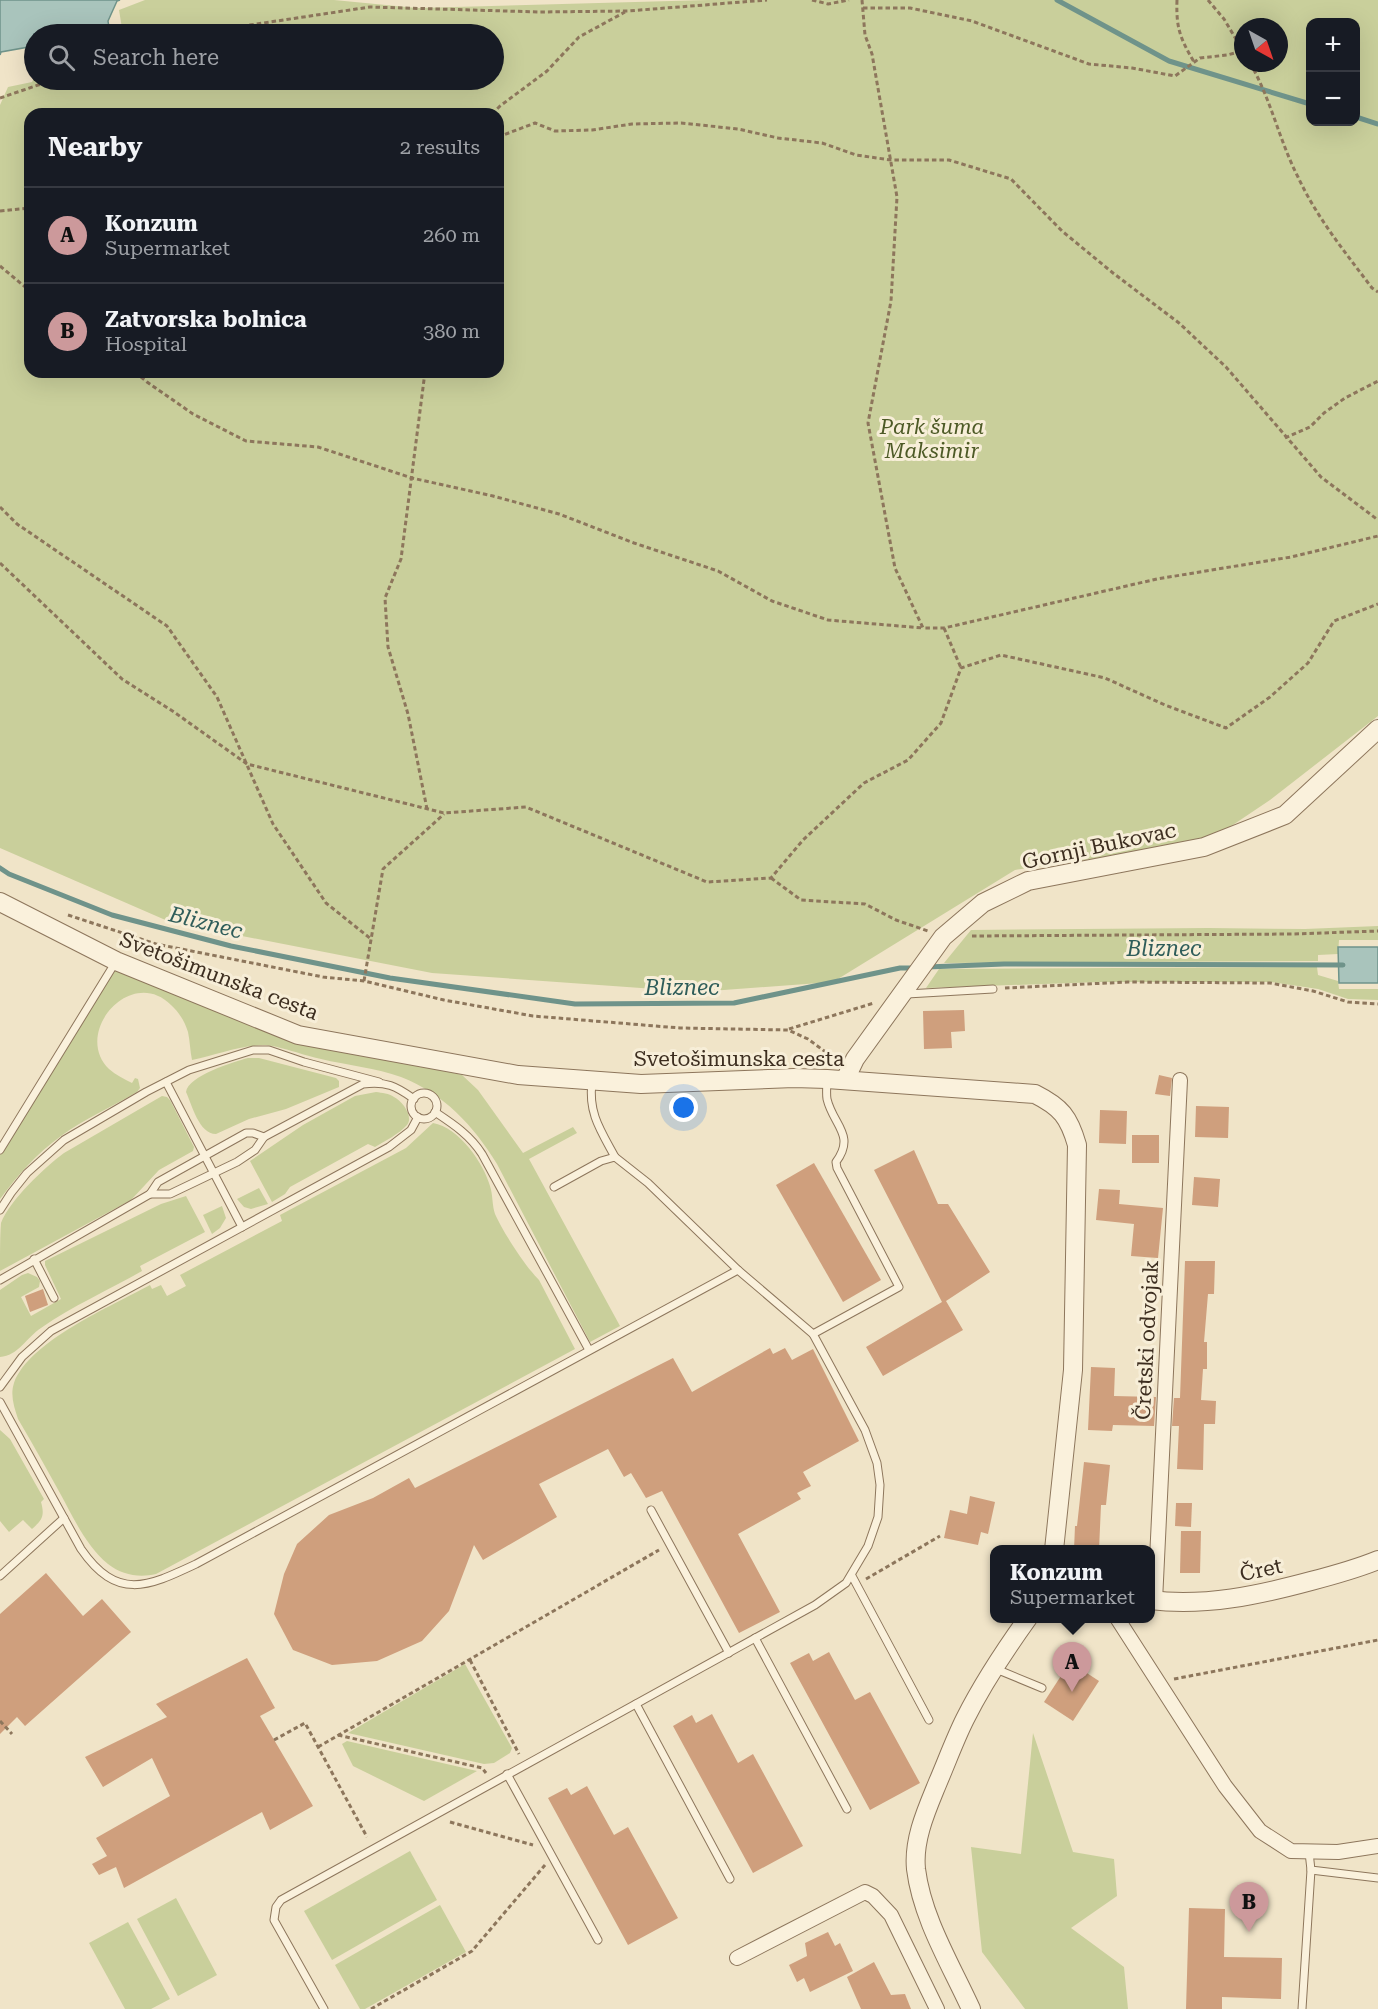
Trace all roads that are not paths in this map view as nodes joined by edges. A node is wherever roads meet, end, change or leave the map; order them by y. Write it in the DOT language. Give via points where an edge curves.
graph roads {
  1 [pos="1378,729"];
  2 [pos="0,902"];
  3 [pos="116,961"];
  4 [pos="906,989"];
  5 [pos="993,989"];
  6 [pos="827,1079"];
  7 [pos="592,1080"];
  8 [pos="845,1080"];
  9 [pos="1180,1080"];
  10 [pos="166,1082"];
  11 [pos="379,1082"];
  12 [pos="414,1099"];
  13 [pos="435,1112"];
  14 [pos="418,1117"];
  15 [pos="264,1137"];
  16 [pos="0,1150"];
  17 [pos="206,1156"];
  18 [pos="615,1157"];
  19 [pos="214,1173"];
  20 [pos="554,1187"];
  21 [pos="150,1194"];
  22 [pos="0,1210"];
  23 [pos="243,1227"];
  24 [pos="34,1259"];
  25 [pos="738,1270"];
  26 [pos="0,1280"];
  27 [pos="54,1298"];
  28 [pos="813,1334"];
  29 [pos="589,1350"];
  30 [pos="0,1387"];
  31 [pos="0,1402"];
  32 [pos="651,1510"];
  33 [pos="64,1518"];
  34 [pos="1055,1545"];
  35 [pos="1155,1545"];
  36 [pos="1378,1560"];
  37 [pos="0,1576"];
  38 [pos="852,1576"];
  39 [pos="1155,1601"];
  40 [pos="1024,1623"];
  41 [pos="1120,1623"];
  42 [pos="755,1638"];
  43 [pos="729,1653"];
  44 [pos="993,1668"];
  45 [pos="1042,1688"];
  46 [pos="636,1704"];
  47 [pos="929,1720"];
  48 [pos="507,1774"];
  49 [pos="848,1809"];
  50 [pos="1378,1846"];
  51 [pos="1309,1852"];
  52 [pos="1311,1870"];
  53 [pos="1378,1878"];
  54 [pos="730,1879"];
  55 [pos="598,1940"];
  56 [pos="737,1959"];
  57 [pos="324,2009"];
  58 [pos="937,2009"];
  59 [pos="971,2009"];
  60 [pos="1302,2009"];
  1 -- 4 [label="street, Gornji Bukovac" via="1285,815 1204,847 1028,881 982,903 943,937"];
  2 -- 3 [label="street, Svetošimunska cesta"];
  3 -- 7 [label="street, Svetošimunska cesta" via="298,1035 518,1075"];
  3 -- 16 [label="lane"];
  4 -- 5 [label="lane"];
  4 -- 8 [label="street, Gornji Bukovac" via="855,1059"];
  6 -- 7 [label="street, Svetošimunska cesta" via="641,1084"];
  6 -- 8 [label="street, Svetošimunska cesta"];
  6 -- 28 [label="lane" via="827,1099 846,1140 837,1168 899,1287"];
  7 -- 18 [label="lane" via="594,1117"];
  8 -- 34 [label="street, Svetošimunska cesta" via="1035,1094 1064,1114 1072,1128 1077,1145 1073,1370"];
  9 -- 35 [label="street, Čretski odvojak"];
  10 -- 11 [label="lane" via="189,1070 253,1050 269,1050"];
  10 -- 17 [label="lane"];
  10 -- 22 [label="lane" via="64,1140 27,1173"];
  11 -- 12 [label="lane" via="398,1087"];
  11 -- 15 [label="lane" via="363,1084"];
  12 -- 13 [label="lane" via="420,1094 432,1096"];
  12 -- 14 [label="lane" via="411,1107"];
  13 -- 14 [label="lane" via="426,1119"];
  13 -- 29 [label="lane" via="476,1144"];
  14 -- 23 [label="lane" via="402,1139"];
  15 -- 17 [label="lane" via="246,1133"];
  15 -- 19 [label="lane" via="255,1150"];
  17 -- 19 [label="lane"];
  17 -- 21 [label="lane" via="158,1182"];
  18 -- 20 [label="lane"];
  18 -- 25 [label="lane"];
  19 -- 21 [label="lane" via="170,1194"];
  19 -- 23 [label="lane"];
  21 -- 24 [label="lane"];
  23 -- 30 [label="lane" via="51,1331 22,1356"];
  24 -- 26 [label="lane"];
  24 -- 27 [label="lane"];
  25 -- 28 [label="lane"];
  25 -- 29 [label="lane"];
  28 -- 38 [label="lane" via="865,1430 879,1473 874,1533"];
  29 -- 33 [label="lane" via="160,1581 131,1584 103,1575 81,1549"];
  31 -- 33 [label="lane"];
  32 -- 43 [label="lane"];
  33 -- 37 [label="lane"];
  36 -- 39 [label="street, Čret" via="1267,1593 1210,1602"];
  38 -- 42 [label="lane" via="825,1599"];
  38 -- 47 [label="lane"];
  40 -- 44 [label="street"];
  41 -- 51 [label="street" via="1225,1786 1260,1831 1291,1851"];
  42 -- 43 [label="lane"];
  42 -- 49 [label="lane"];
  43 -- 46 [label="lane"];
  44 -- 45 [label="lane"];
  44 -- 59 [label="street" via="960,1730 924,1817 917,1845 916,1868 923,1899"];
  46 -- 48 [label="lane"];
  46 -- 54 [label="lane"];
  48 -- 55 [label="lane"];
  48 -- 57 [label="lane" via="278,1903 274,1920"];
  50 -- 51 [label="street"];
  51 -- 52 [label="lane"];
  52 -- 53 [label="lane"];
  52 -- 60 [label="lane"];
  56 -- 58 [label="street" via="865,1892 891,1915"];
}
